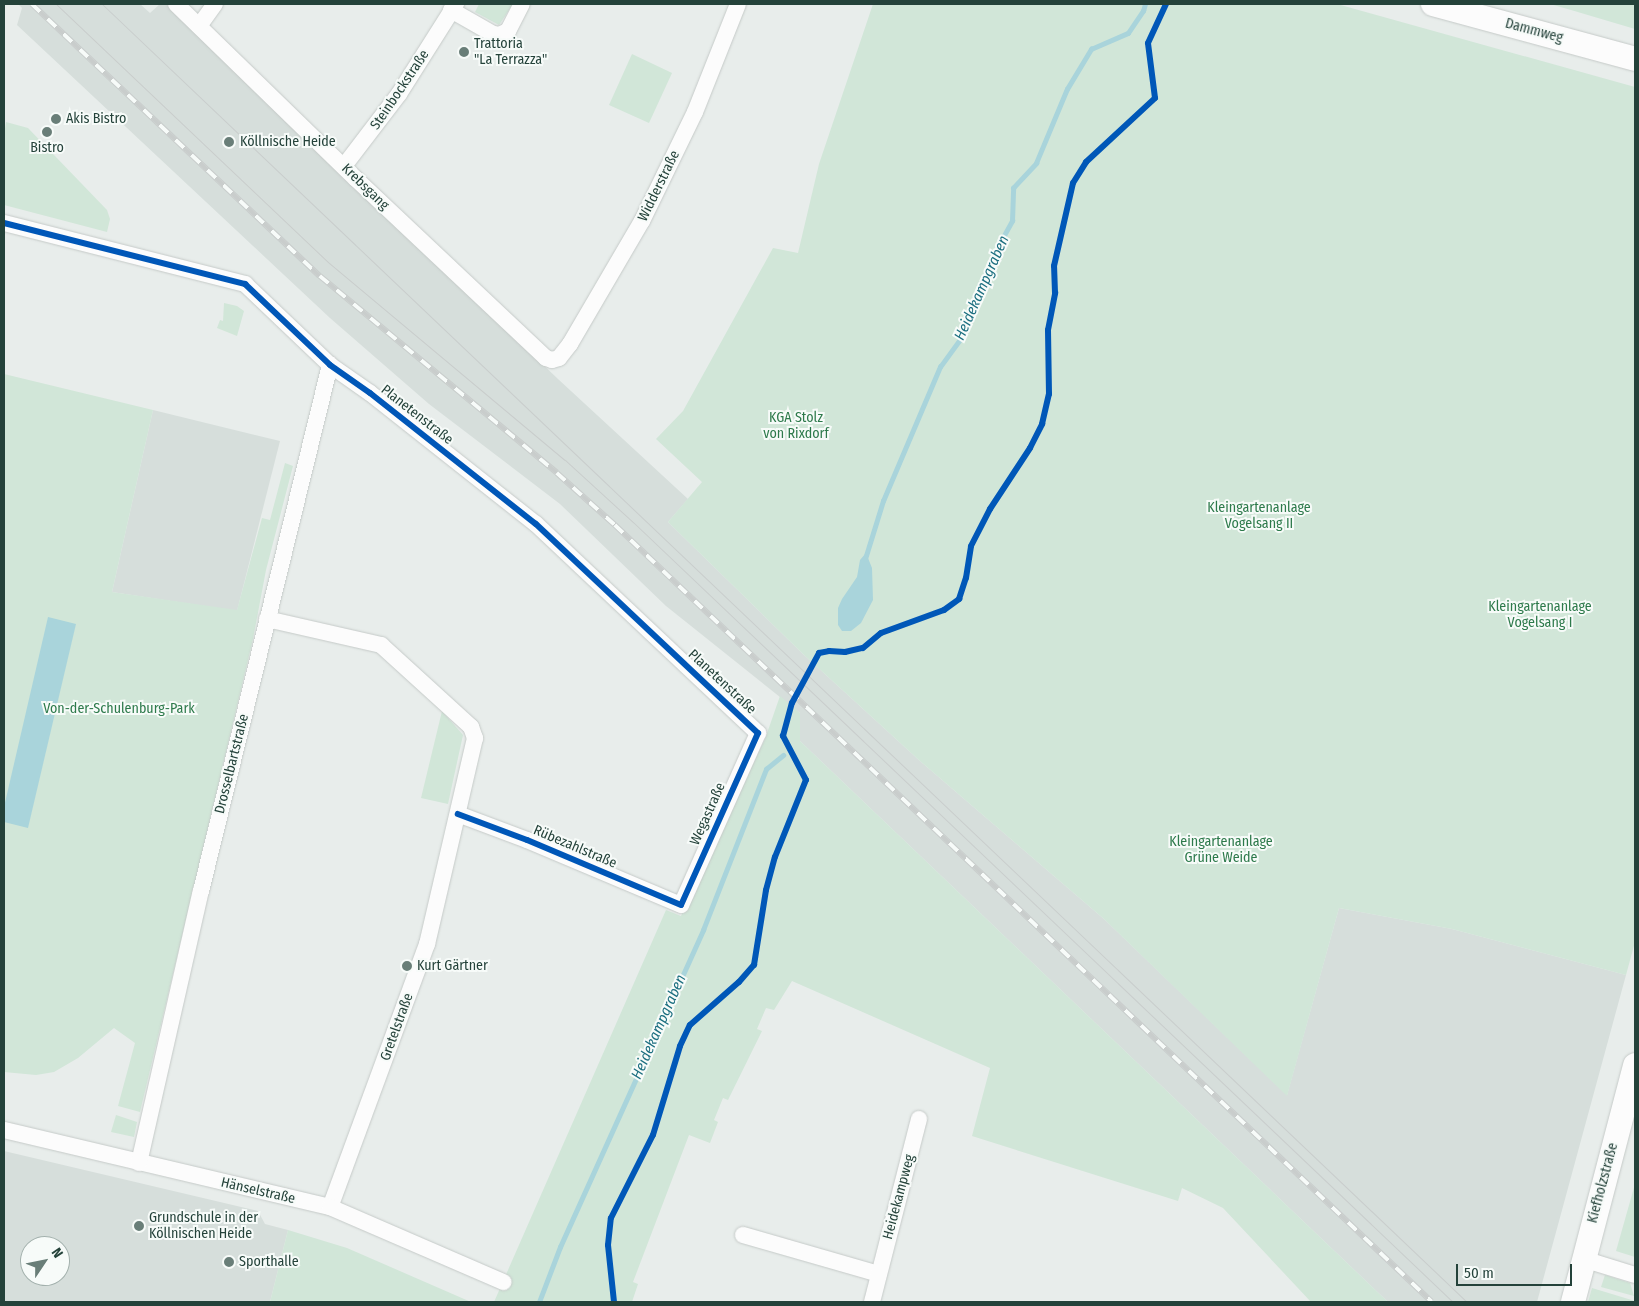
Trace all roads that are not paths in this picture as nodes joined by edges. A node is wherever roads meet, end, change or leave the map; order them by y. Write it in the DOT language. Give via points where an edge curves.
graph roads {
  1 [pos="176,4"];
  2 [pos="215,4"];
  3 [pos="522,4"];
  4 [pos="738,4"];
  5 [pos="1432,4"];
  6 [pos="453,7"];
  7 [pos="199,26"];
  8 [pos="1635,60"];
  9 [pos="344,166"];
  10 [pos="4,223"];
  11 [pos="559,358"];
  12 [pos="330,365"];
  13 [pos="267,619"];
  14 [pos="758,733"];
  15 [pos="458,814"];
  16 [pos="681,905"];
  17 [pos="1635,1064"];
  18 [pos="919,1118"];
  19 [pos="4,1130"];
  20 [pos="139,1163"];
  21 [pos="330,1207"];
  22 [pos="743,1235"];
  23 [pos="1583,1259"];
  24 [pos="879,1274"];
  25 [pos="1635,1275"];
  26 [pos="503,1282"];
  27 [pos="872,1302"];
  28 [pos="1573,1302"];
  1 -- 7 [label="street, Krebsgang"];
  2 -- 7 [label="street"];
  3 -- 6 [label="street, Steinbockstraße" via="508,31 499,35"];
  4 -- 11 [label="street, Widderstraße" via="695,112 647,212 590,312"];
  5 -- 8 [label="street, Dammweg"];
  6 -- 9 [label="street, Steinbockstraße" via="399,94"];
  7 -- 9 [label="street, Krebsgang"];
  9 -- 11 [label="street, Krebsgang" via="546,358"];
  10 -- 12 [label="street, Planetenstraße" via="245,284"];
  12 -- 13 [label="street, Drosselbartstraße"];
  12 -- 14 [label="street, Planetenstraße" via="536,524"];
  13 -- 15 [label="street" via="381,645 471,726 475,738"];
  13 -- 20 [label="street, Drosselbartstraße"];
  14 -- 16 [label="street, Wegastraße"];
  15 -- 16 [label="street, Rübezahlstraße"];
  15 -- 21 [label="street, Gretelstraße" via="427,944"];
  17 -- 23 [label="street, Kiefholzstraße"];
  18 -- 24 [label="street, Heidekampweg"];
  19 -- 20 [label="street, Hänselstraße"];
  20 -- 21 [label="street, Hänselstraße"];
  21 -- 26 [label="street, Hänselstraße"];
  22 -- 24 [label="street"];
  23 -- 25 [label="street"];
  23 -- 28 [label="street, Kiefholzstraße"];
  24 -- 27 [label="street, Heidekampweg"];
}
